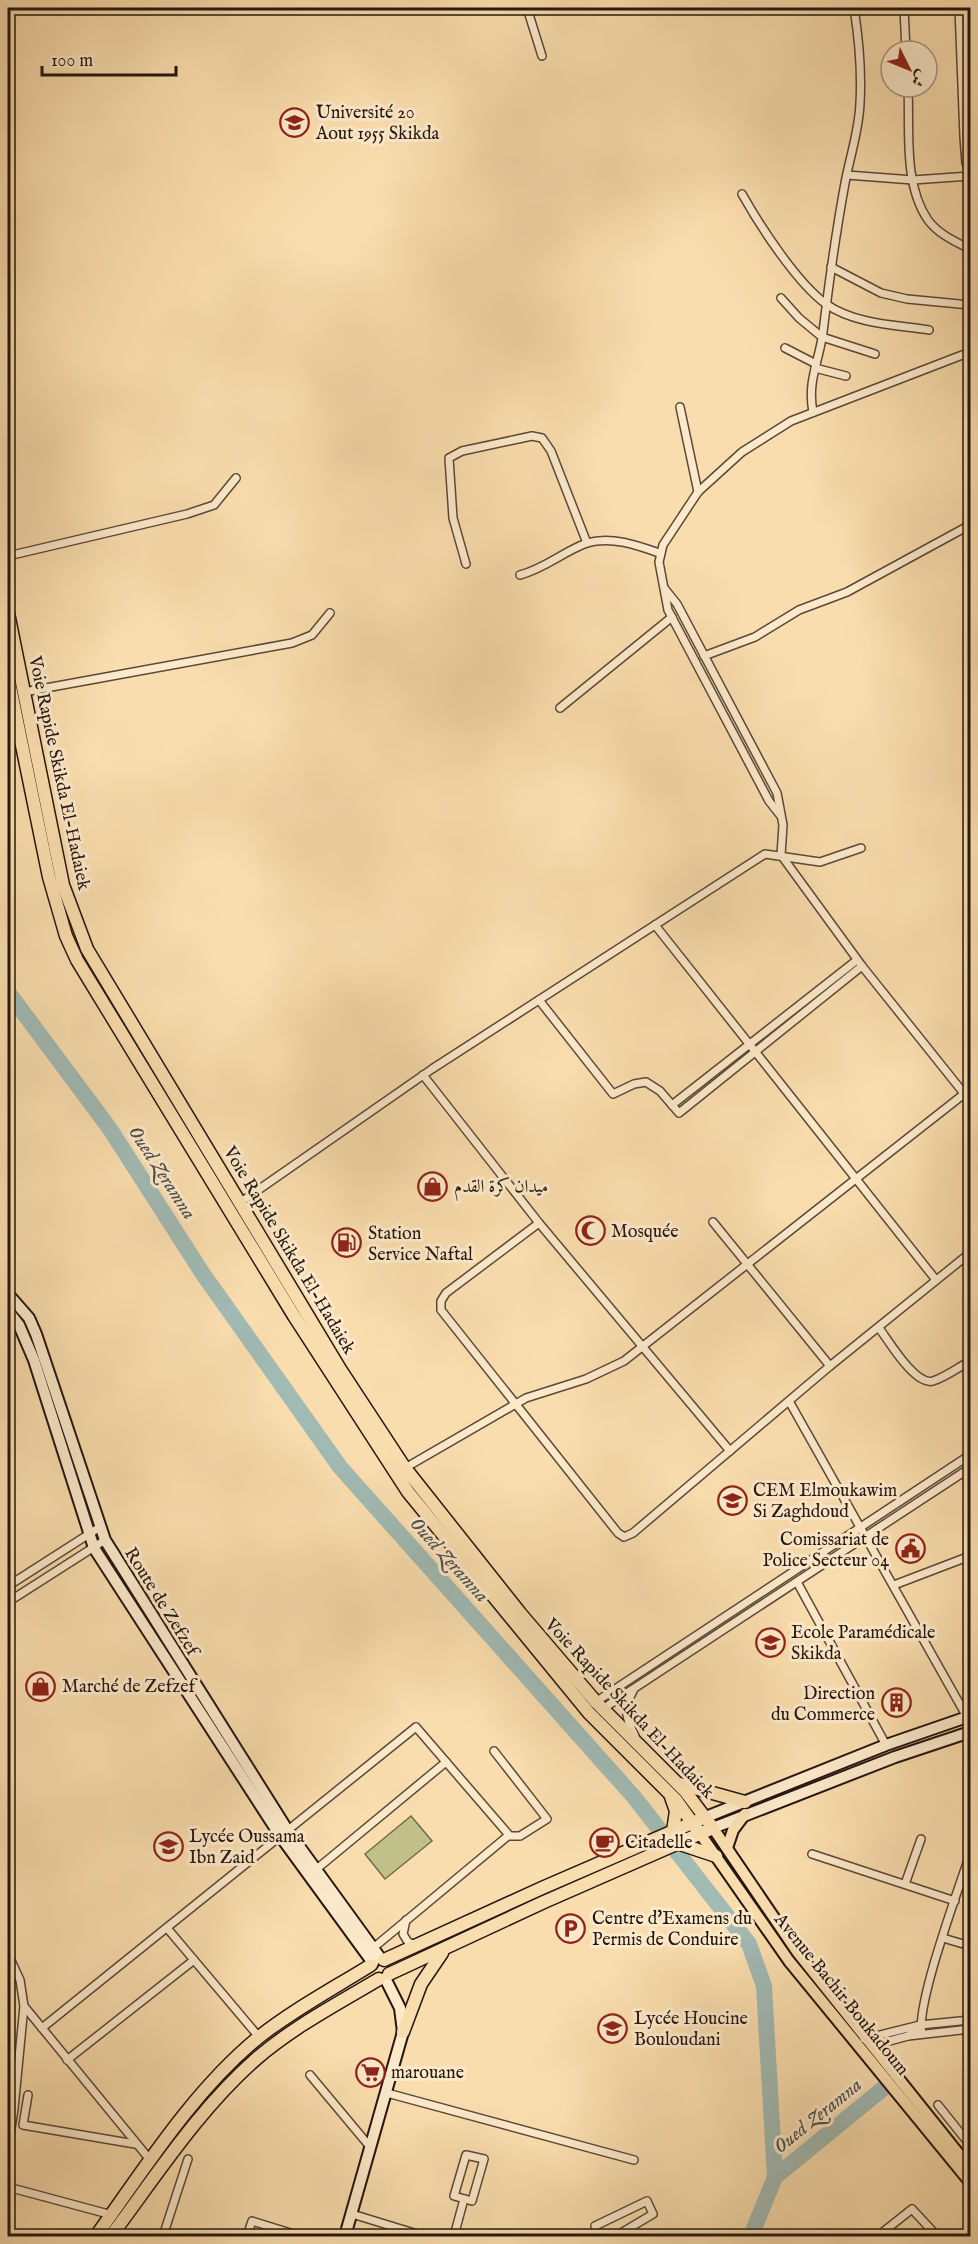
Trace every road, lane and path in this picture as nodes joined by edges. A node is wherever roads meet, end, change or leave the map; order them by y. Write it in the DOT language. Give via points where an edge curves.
graph roads {
  1 [pos="527,8"];
  2 [pos="854,8"];
  3 [pos="904,8"];
  4 [pos="959,8"];
  5 [pos="905,39"];
  6 [pos="542,56"];
  7 [pos="909,99"];
  8 [pos="847,175"];
  9 [pos="970,176"];
  10 [pos="913,180"];
  11 [pos="742,194"];
  12 [pos="970,249"];
  13 [pos="831,267"];
  14 [pos="781,298"];
  15 [pos="826,304"];
  16 [pos="970,305"];
  17 [pos="929,330"];
  18 [pos="822,337"];
  19 [pos="785,348"];
  20 [pos="970,352"];
  21 [pos="875,354"];
  22 [pos="816,366"];
  23 [pos="846,376"];
  24 [pos="680,407"];
  25 [pos="813,412"];
  26 [pos="236,478"];
  27 [pos="698,492"];
  28 [pos="970,525"];
  29 [pos="587,543"];
  30 [pos="659,553"];
  31 [pos="8,556"];
  32 [pos="465,564"];
  33 [pos="520,575"];
  34 [pos="663,586"];
  35 [pos="8,613"];
  36 [pos="330,613"];
  37 [pos="672,617"];
  38 [pos="704,656"];
  39 [pos="8,677"];
  40 [pos="24,692"];
  41 [pos="560,708"];
  42 [pos="780,815"];
  43 [pos="861,848"];
  44 [pos="781,855"];
  45 [pos="655,925"];
  46 [pos="860,963"];
  47 [pos="539,1000"];
  48 [pos="750,1044"];
  49 [pos="756,1052"];
  50 [pos="423,1075"];
  51 [pos="964,1094"];
  52 [pos="970,1101"];
  53 [pos="672,1105"];
  54 [pos="856,1179"];
  55 [pos="240,1202"];
  56 [pos="229,1210"];
  57 [pos="539,1222"];
  58 [pos="713,1222"];
  59 [pos="970,1253"];
  60 [pos="748,1265"];
  61 [pos="936,1280"];
  62 [pos="8,1294"];
  63 [pos="8,1311"];
  64 [pos="879,1328"];
  65 [pos="644,1348"];
  66 [pos="970,1361"];
  67 [pos="830,1366"];
  68 [pos="789,1401"];
  69 [pos="516,1403"];
  70 [pos="730,1451"];
  71 [pos="970,1455"];
  72 [pos="405,1468"];
  73 [pos="970,1468"];
  74 [pos="100,1527"];
  75 [pos="861,1527"];
  76 [pos="89,1535"];
  77 [pos="866,1537"];
  78 [pos="105,1540"];
  79 [pos="94,1548"];
  80 [pos="970,1556"];
  81 [pos="797,1582"];
  82 [pos="8,1586"];
  83 [pos="894,1586"];
  84 [pos="8,1602"];
  85 [pos="635,1688"];
  86 [pos="600,1705"];
  87 [pos="589,1713"];
  88 [pos="969,1719"];
  89 [pos="970,1732"];
  90 [pos="639,1744"];
  91 [pos="886,1745"];
  92 [pos="494,1751"];
  93 [pos="446,1762"];
  94 [pos="677,1783"];
  95 [pos="667,1791"];
  96 [pos="745,1808"];
  97 [pos="706,1817"];
  98 [pos="693,1823"];
  99 [pos="713,1828"];
  100 [pos="673,1831"];
  101 [pos="284,1834"];
  102 [pos="701,1835"];
  103 [pos="508,1836"];
  104 [pos="921,1839"];
  105 [pos="680,1844"];
  106 [pos="727,1848"];
  107 [pos="812,1854"];
  108 [pos="970,1854"];
  109 [pos="716,1856"];
  110 [pos="312,1872"];
  111 [pos="905,1884"];
  112 [pos="955,1900"];
  113 [pos="406,1920"];
  114 [pos="167,1928"];
  115 [pos="943,1938"];
  116 [pos="419,1946"];
  117 [pos="970,1946"];
  118 [pos="449,1947"];
  119 [pos="8,1954"];
  120 [pos="375,1959"];
  121 [pos="194,1960"];
  122 [pos="384,1977"];
  123 [pos="24,2006"];
  124 [pos="970,2020"];
  125 [pos="920,2025"];
  126 [pos="42,2028"];
  127 [pos="858,2028"];
  128 [pos="970,2029"];
  129 [pos="403,2032"];
  130 [pos="883,2034"];
  131 [pos="922,2034"];
  132 [pos="908,2036"];
  133 [pos="259,2037"];
  134 [pos="867,2046"];
  135 [pos="67,2060"];
  136 [pos="310,2075"];
  137 [pos="387,2093"];
  138 [pos="28,2095"];
  139 [pos="938,2105"];
  140 [pos="135,2144"];
  141 [pos="970,2145"];
  142 [pos="8,2147"];
  143 [pos="371,2148"];
  144 [pos="188,2159"];
  145 [pos="634,2160"];
  146 [pos="151,2161"];
  147 [pos="970,2168"];
  148 [pos="970,2182"];
  149 [pos="8,2187"];
  150 [pos="464,2199"];
  151 [pos="352,2214"];
  152 [pos="112,2215"];
  153 [pos="595,2226"];
  154 [pos="96,2236"];
  155 [pos="111,2236"];
  156 [pos="163,2236"];
  157 [pos="247,2236"];
  158 [pos="300,2236"];
  159 [pos="345,2236"];
  160 [pos="424,2236"];
  161 [pos="454,2236"];
  162 [pos="616,2236"];
  163 [pos="878,2236"];
  164 [pos="937,2236"];
  1 -- 6 [label="street"];
  2 -- 8 [label="street" via="861,55 860,104 856,145"];
  3 -- 5 [label="street"];
  4 -- 9 [label="street" via="964,137"];
  7 -- 10 [label="street"];
  8 -- 10 [label="street"];
  8 -- 13 [label="street"];
  9 -- 10 [label="street"];
  10 -- 12 [label="street" via="928,220 936,230"];
  11 -- 15 [label="street" via="759,223"];
  13 -- 15 [label="street"];
  13 -- 16 [label="street" via="881,293"];
  14 -- 18 [label="street"];
  15 -- 17 [label="street" via="876,323"];
  15 -- 18 [label="street"];
  18 -- 21 [label="street"];
  18 -- 22 [label="street"];
  19 -- 22 [label="street"];
  20 -- 25 [label="street"];
  22 -- 23 [label="street"];
  22 -- 25 [label="street" via="810,383"];
  24 -- 27 [label="street"];
  25 -- 27 [label="street" via="767,434"];
  26 -- 31 [label="street" via="214,505"];
  27 -- 30 [label="street"];
  28 -- 38 [label="street" via="847,592 799,610 755,637"];
  29 -- 30 [label="street" via="626,541"];
  29 -- 32 [label="street" via="551,451 542,438 532,436 462,451 449,458 453,518"];
  29 -- 33 [label="street" via="540,570"];
  30 -- 34 [label="street"];
  34 -- 37 [label="street"];
  34 -- 38 [label="street"];
  35 -- 40 [label="highway, Voie Rapide Skikda El-Hadaiek"];
  36 -- 40 [label="street" via="312,635 292,643"];
  37 -- 41 [label="street"];
  37 -- 42 [label="street"];
  38 -- 42 [label="street" via="777,794"];
  39 -- 56 [label="highway, Voie Rapide Skikda El-Hadaiek" via="49,877 66,936"];
  40 -- 55 [label="highway, Voie Rapide Skikda El-Hadaiek" via="63,885 87,949"];
  42 -- 44 [label="street"];
  43 -- 44 [label="street" via="820,862"];
  44 -- 45 [label="street" via="765,854"];
  44 -- 46 [label="street"];
  45 -- 47 [label="street"];
  45 -- 48 [label="street"];
  46 -- 48 [label="street"];
  46 -- 49 [label="street"];
  46 -- 51 [label="street"];
  47 -- 50 [label="street"];
  47 -- 53 [label="street" via="613,1094 646,1082"];
  48 -- 49 [label="street"];
  48 -- 53 [label="street"];
  49 -- 53 [label="street" via="679,1113"];
  49 -- 54 [label="street"];
  50 -- 55 [label="street"];
  50 -- 57 [label="street"];
  51 -- 52 [label="street"];
  51 -- 54 [label="street"];
  54 -- 60 [label="street"];
  54 -- 61 [label="street"];
  55 -- 56 [label="street"];
  55 -- 72 [label="highway, Voie Rapide Skikda El-Hadaiek" via="340,1369"];
  56 -- 87 [label="highway, Voie Rapide Skikda El-Hadaiek" via="408,1492"];
  57 -- 65 [label="street"];
  57 -- 69 [label="street" via="446,1293 441,1305 443,1314"];
  58 -- 60 [label="street"];
  59 -- 61 [label="street"];
  60 -- 65 [label="street"];
  60 -- 67 [label="street"];
  61 -- 64 [label="street"];
  62 -- 74 [label="main road, Route de Zefzef" via="29,1318 36,1334"];
  63 -- 76 [label="main road, Route de Zefzef" via="20,1325 34,1360"];
  64 -- 66 [label="street" via="923,1381 934,1380"];
  64 -- 67 [label="street"];
  65 -- 69 [label="street" via="599,1374"];
  65 -- 70 [label="street"];
  67 -- 68 [label="street"];
  68 -- 70 [label="street"];
  68 -- 75 [label="street"];
  69 -- 70 [label="street" via="624,1537"];
  69 -- 72 [label="street"];
  71 -- 75 [label="street"];
  72 -- 86 [label="highway, Voie Rapide Skikda El-Hadaiek" via="512,1604"];
  73 -- 77 [label="street"];
  74 -- 76 [label="street"];
  74 -- 78 [label="main road, Route de Zefzef"];
  75 -- 77 [label="street"];
  75 -- 86 [label="street"];
  76 -- 79 [label="main road, Route de Zefzef"];
  76 -- 82 [label="street"];
  77 -- 81 [label="street"];
  77 -- 83 [label="street"];
  78 -- 79 [label="street"];
  78 -- 101 [label="main road, Route de Zefzef"];
  79 -- 84 [label="street"];
  79 -- 101 [label="main road, Route de Zefzef"];
  80 -- 83 [label="street"];
  81 -- 85 [label="street"];
  81 -- 91 [label="street"];
  83 -- 88 [label="street"];
  85 -- 86 [label="street"];
  85 -- 90 [label="street" via="625,1709"];
  86 -- 87 [label="street"];
  86 -- 90 [label="highway, Voie Rapide Skikda El-Hadaiek"];
  87 -- 95 [label="highway, Voie Rapide Skikda El-Hadaiek"];
  88 -- 91 [label="main road"];
  89 -- 96 [label="main road"];
  90 -- 94 [label="highway, Voie Rapide Skikda El-Hadaiek"];
  91 -- 96 [label="main road"];
  92 -- 103 [label="street" via="547,1819 520,1836"];
  93 -- 101 [label="street" via="416,1727"];
  93 -- 103 [label="street"];
  93 -- 110 [label="street"];
  94 -- 96 [label="highway"];
  94 -- 97 [label="highway, Voie Rapide Skikda El-Hadaiek"];
  95 -- 98 [label="highway, Voie Rapide Skikda El-Hadaiek"];
  95 -- 100 [label="highway" via="675,1811"];
  96 -- 97 [label="main road"];
  96 -- 99 [label="main road"];
  96 -- 106 [label="main road"];
  97 -- 98 [label="highway"];
  97 -- 99 [label="highway, Avenue Bachir Boukadoum"];
  98 -- 100 [label="highway"];
  98 -- 102 [label="highway, Avenue Bachir Boukadoum"];
  99 -- 102 [label="highway"];
  99 -- 106 [label="main road, Avenue Bachir Boukadoum"];
  100 -- 116 [label="highway"];
  101 -- 110 [label="main road, Route de Zefzef"];
  101 -- 114 [label="street"];
  102 -- 105 [label="highway"];
  102 -- 109 [label="main road, Avenue Bachir Boukadoum"];
  103 -- 113 [label="street"];
  104 -- 111 [label="street"];
  105 -- 109 [label="highway"];
  105 -- 118 [label="highway"];
  106 -- 127 [label="main road, Avenue Bachir Boukadoum" via="792,1945"];
  107 -- 111 [label="street"];
  108 -- 112 [label="street"];
  109 -- 134 [label="main road, Avenue Bachir Boukadoum" via="789,1961"];
  110 -- 120 [label="main road, Route de Zefzef"];
  111 -- 112 [label="street"];
  112 -- 115 [label="street"];
  113 -- 116 [label="street" via="403,1934 408,1942"];
  113 -- 120 [label="street"];
  114 -- 121 [label="street"];
  114 -- 126 [label="street"];
  115 -- 117 [label="street"];
  115 -- 125 [label="street"];
  116 -- 120 [label="highway"];
  118 -- 122 [label="highway"];
  118 -- 129 [label="highway" via="426,1975"];
  119 -- 123 [label="street" via="20,1980"];
  120 -- 122 [label="highway" via="372,1974"];
  120 -- 122 [label="highway" via="389,1964"];
  120 -- 133 [label="highway"];
  121 -- 133 [label="street"];
  121 -- 135 [label="street"];
  122 -- 129 [label="main road" via="400,2008"];
  122 -- 155 [label="highway" via="297,2028 256,2059 206,2112"];
  123 -- 126 [label="street"];
  123 -- 142 [label="street"];
  124 -- 125 [label="street"];
  125 -- 130 [label="street"];
  125 -- 131 [label="street"];
  125 -- 132 [label="street"];
  126 -- 135 [label="street"];
  127 -- 130 [label="street"];
  127 -- 134 [label="main road, Avenue Bachir Boukadoum"];
  128 -- 131 [label="street"];
  129 -- 137 [label="main road"];
  130 -- 134 [label="street"];
  131 -- 132 [label="street"];
  132 -- 134 [label="street" via="886,2042 880,2048"];
  133 -- 146 [label="highway" via="207,2089"];
  134 -- 147 [label="main road, Avenue Bachir Boukadoum"];
  134 -- 148 [label="main road, Avenue Bachir Boukadoum"];
  135 -- 140 [label="street"];
  136 -- 143 [label="street"];
  137 -- 143 [label="main road"];
  137 -- 145 [label="street"];
  138 -- 140 [label="street" via="23,2125"];
  139 -- 141 [label="street"];
  140 -- 146 [label="street"];
  143 -- 151 [label="main road"];
  144 -- 156 [label="street"];
  146 -- 152 [label="highway"];
  149 -- 152 [label="street"];
  150 -- 150 [label="street" via="472,2201 484,2159 466,2155 454,2196"];
  150 -- 161 [label="street"];
  151 -- 159 [label="main road"];
  151 -- 160 [label="street"];
  152 -- 154 [label="highway"];
  153 -- 162 [label="street" via="647,2201 653,2214"];
  157 -- 158 [label="street" via="252,2221"];
  163 -- 164 [label="street" via="912,2209"];
}
